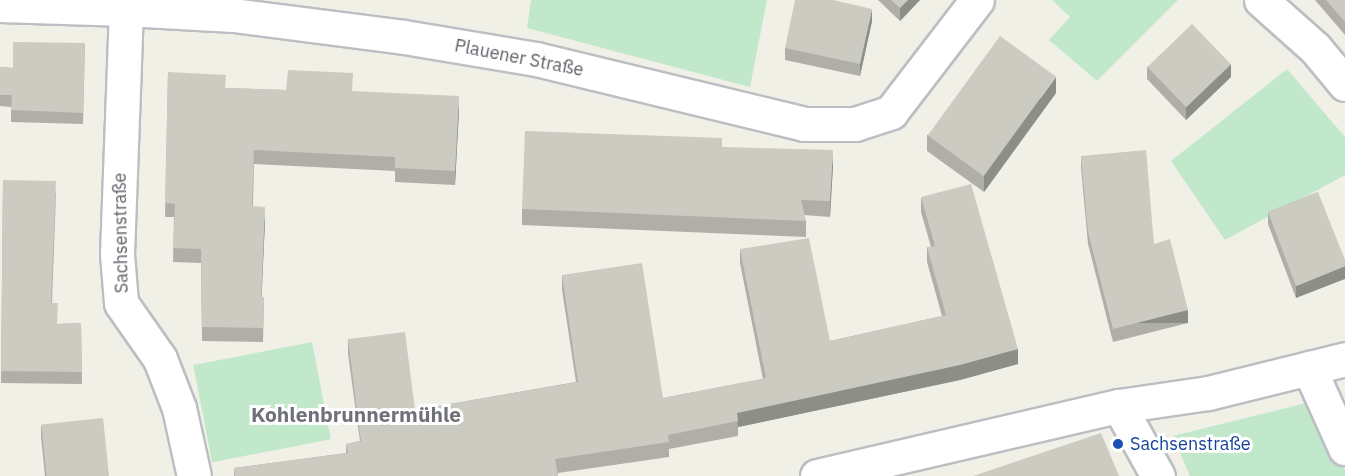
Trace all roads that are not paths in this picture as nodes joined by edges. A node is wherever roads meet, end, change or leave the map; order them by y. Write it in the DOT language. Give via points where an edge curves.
graph roads {
  1 [pos="977,0"];
  2 [pos="1261,0"];
  3 [pos="0,5"];
  4 [pos="126,9"];
  5 [pos="1345,84"];
  6 [pos="1345,359"];
  7 [pos="1309,368"];
  8 [pos="1119,406"];
  9 [pos="1345,448"];
  10 [pos="194,476"];
  11 [pos="817,476"];
  12 [pos="1158,476"];
  1 -- 4 [label="street, Plauener Straße" via="891,112 855,124 804,124 536,59 404,37 233,15"];
  2 -- 5 [label="street" via="1315,48"];
  3 -- 4 [label="street, Plauener Straße"];
  4 -- 10 [label="street, Sachsenstraße" via="117,254 121,303 160,359 179,408"];
  6 -- 7 [label="street"];
  7 -- 8 [label="street" via="1208,393"];
  7 -- 9 [label="street"];
  8 -- 11 [label="street"];
  8 -- 12 [label="street"];
}
